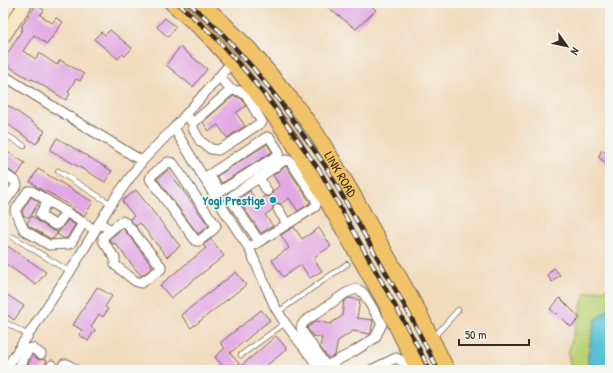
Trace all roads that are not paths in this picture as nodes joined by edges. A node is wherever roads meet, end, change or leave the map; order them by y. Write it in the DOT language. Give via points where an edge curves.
graph roads {
  1 [pos="9,3"];
  2 [pos="26,3"];
  3 [pos="172,3"];
  4 [pos="200,3"];
  5 [pos="3,12"];
  6 [pos="3,37"];
  7 [pos="232,62"];
  8 [pos="3,75"];
  9 [pos="220,77"];
  10 [pos="231,90"];
  11 [pos="186,115"];
  12 [pos="267,118"];
  13 [pos="193,123"];
  14 [pos="174,128"];
  15 [pos="3,133"];
  16 [pos="24,146"];
  17 [pos="142,161"];
  18 [pos="198,168"];
  19 [pos="58,171"];
  20 [pos="3,173"];
  21 [pos="206,176"];
  22 [pos="259,177"];
  23 [pos="183,178"];
  24 [pos="267,191"];
  25 [pos="218,196"];
  26 [pos="48,201"];
  27 [pos="3,203"];
  28 [pos="111,204"];
  29 [pos="234,204"];
  30 [pos="278,209"];
  31 [pos="225,211"];
  32 [pos="66,212"];
  33 [pos="207,212"];
  34 [pos="83,223"];
  35 [pos="287,224"];
  36 [pos="97,226"];
  37 [pos="110,230"];
  38 [pos="13,237"];
  39 [pos="260,241"];
  40 [pos="249,248"];
  41 [pos="347,264"];
  42 [pos="70,272"];
  43 [pos="370,290"];
  44 [pos="458,310"];
  45 [pos="278,312"];
  46 [pos="3,321"];
  47 [pos="387,322"];
  48 [pos="285,323"];
  49 [pos="28,335"];
  50 [pos="432,339"];
  51 [pos="42,354"];
  52 [pos="241,355"];
  53 [pos="12,359"];
  54 [pos="388,366"];
  55 [pos="19,367"];
  56 [pos="322,369"];
  57 [pos="408,369"];
  58 [pos="5,370"];
  59 [pos="60,370"];
  60 [pos="76,370"];
  61 [pos="371,370"];
  62 [pos="447,370"];
  1 -- 5 [label="street"];
  2 -- 6 [label="street"];
  3 -- 7 [label="main road, LINK ROAD" via="207,34"];
  4 -- 50 [label="main road, LINK ROAD" via="250,50 316,133 394,266"];
  7 -- 9 [label="street"];
  7 -- 12 [label="main road, LINK ROAD"];
  8 -- 17 [label="street"];
  9 -- 10 [label="street"];
  9 -- 11 [label="street"];
  10 -- 12 [label="street" via="246,95"];
  10 -- 13 [label="street"];
  11 -- 13 [label="street"];
  11 -- 14 [label="street"];
  12 -- 13 [label="street" via="218,150 211,149 200,141"];
  12 -- 43 [label="main road, LINK ROAD" via="293,142"];
  14 -- 17 [label="street"];
  14 -- 18 [label="street"];
  15 -- 16 [label="lane"];
  17 -- 28 [label="street"];
  18 -- 21 [label="street"];
  18 -- 23 [label="street"];
  19 -- 28 [label="lane"];
  20 -- 27 [label="street" via="17,185"];
  21 -- 25 [label="street"];
  21 -- 25 [label="street" via="267,137 279,152"];
  22 -- 24 [label="street"];
  22 -- 29 [label="street" via="232,196"];
  22 -- 35 [label="street" via="285,160 290,161 317,201 315,207"];
  23 -- 33 [label="street"];
  23 -- 33 [label="street" via="173,163 168,162 150,178 196,241 216,226"];
  25 -- 31 [label="street"];
  25 -- 33 [label="street"];
  26 -- 32 [label="street"];
  26 -- 32 [label="street" via="40,214 55,225"];
  26 -- 34 [label="street" via="28,191 15,211 24,230 49,245 68,244"];
  28 -- 36 [label="street"];
  29 -- 31 [label="street"];
  29 -- 39 [label="street"];
  30 -- 35 [label="street"];
  31 -- 40 [label="street"];
  32 -- 34 [label="street"];
  34 -- 36 [label="street"];
  35 -- 39 [label="street"];
  36 -- 37 [label="street"];
  36 -- 42 [label="street"];
  37 -- 37 [label="street" via="122,221 126,223 161,269 141,283 135,281 115,265 115,258 103,241 103,237"];
  38 -- 42 [label="lane"];
  39 -- 40 [label="street"];
  40 -- 45 [label="street"];
  41 -- 45 [label="lane"];
  42 -- 49 [label="street"];
  43 -- 47 [label="main road, LINK ROAD"];
  43 -- 56 [label="street" via="361,291 356,288 304,322 302,331"];
  44 -- 50 [label="lane"];
  45 -- 48 [label="street"];
  46 -- 49 [label="lane"];
  47 -- 56 [label="street" via="376,338"];
  47 -- 57 [label="main road, LINK ROAD"];
  48 -- 52 [label="lane"];
  48 -- 56 [label="street"];
  49 -- 53 [label="street"];
  50 -- 62 [label="main road, LINK ROAD"];
  51 -- 55 [label="street" via="32,348 29,349"];
  53 -- 55 [label="street"];
  53 -- 58 [label="street"];
  54 -- 57 [label="street" via="396,358"];
  54 -- 61 [label="street"];
  59 -- 60 [label="street" via="67,364"];
}
